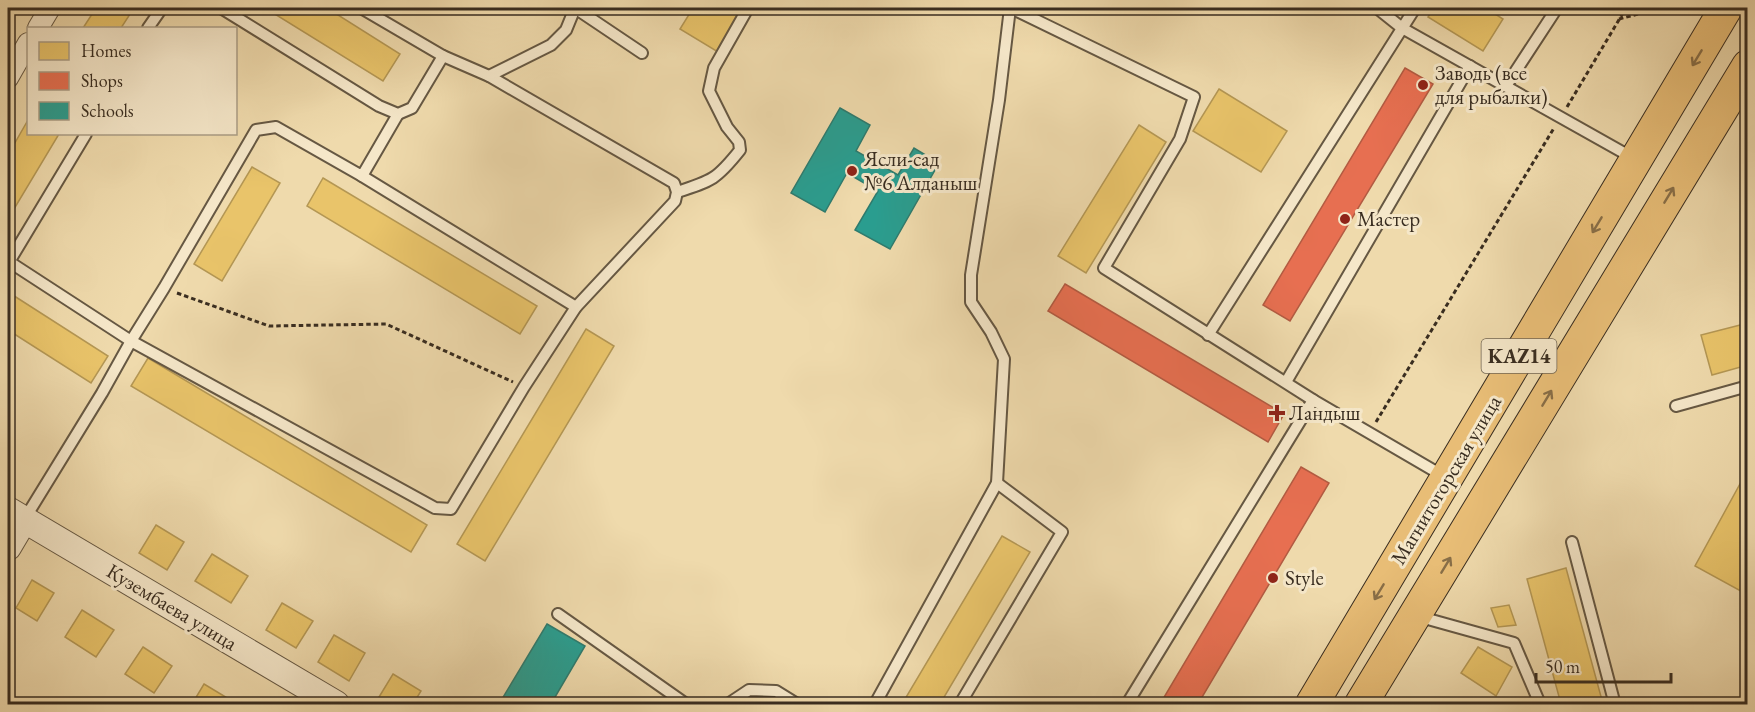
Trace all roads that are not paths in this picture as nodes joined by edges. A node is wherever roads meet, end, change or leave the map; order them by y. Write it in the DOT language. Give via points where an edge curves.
graph roads {
  1 [pos="50,8"];
  2 [pos="162,8"];
  3 [pos="221,8"];
  4 [pos="361,8"];
  5 [pos="575,8"];
  6 [pos="748,8"];
  7 [pos="1010,8"];
  8 [pos="1377,8"];
  9 [pos="1415,8"];
  10 [pos="1557,8"];
  11 [pos="1726,8"];
  12 [pos="39,27"];
  13 [pos="149,27"];
  14 [pos="1402,28"];
  15 [pos="27,45"];
  16 [pos="642,53"];
  17 [pos="443,56"];
  18 [pos="1470,66"];
  19 [pos="1748,66"];
  20 [pos="489,76"];
  21 [pos="8,78"];
  22 [pos="1506,86"];
  23 [pos="398,114"];
  24 [pos="85,135"];
  25 [pos="1636,159"];
  26 [pos="362,176"];
  27 [pos="677,192"];
  28 [pos="8,262"];
  29 [pos="576,307"];
  30 [pos="1208,335"];
  31 [pos="131,341"];
  32 [pos="1286,382"];
  33 [pos="1748,386"];
  34 [pos="1313,400"];
  35 [pos="1676,406"];
  36 [pos="1447,478"];
  37 [pos="997,483"];
  38 [pos="16,515"];
  39 [pos="1572,542"];
  40 [pos="8,547"];
  41 [pos="558,614"];
  42 [pos="1415,615"];
  43 [pos="336,705"];
  44 [pos="686,705"];
  45 [pos="728,705"];
  46 [pos="797,705"];
  47 [pos="875,705"];
  48 [pos="960,705"];
  49 [pos="1127,705"];
  50 [pos="1312,705"];
  51 [pos="1361,705"];
  52 [pos="1540,705"];
  53 [pos="1613,705"];
  1 -- 12 [label="street"];
  2 -- 13 [label="lane"];
  3 -- 23 [label="lane"];
  4 -- 17 [label="lane"];
  5 -- 16 [label="lane"];
  5 -- 20 [label="lane" via="566,30 551,45"];
  6 -- 27 [label="lane" via="714,68 709,91 740,150 708,182"];
  7 -- 30 [label="lane" via="1194,97 1180,140 1104,268"];
  7 -- 37 [label="lane" via="971,275 971,302 1004,359"];
  8 -- 14 [label="lane"];
  9 -- 14 [label="lane"];
  10 -- 22 [label="lane"];
  11 -- 25 [label="main road, Магнитогорская улица / KAZ14, one-way"];
  14 -- 18 [label="lane"];
  14 -- 30 [label="lane"];
  15 -- 21 [label="street"];
  17 -- 20 [label="lane"];
  17 -- 23 [label="lane" via="412,108"];
  18 -- 22 [label="lane"];
  18 -- 32 [label="lane"];
  42 -- 19 [label="main road, Магнитогорская улица / KAZ14, one-way"];
  20 -- 27 [label="lane" via="674,183"];
  22 -- 25 [label="lane"];
  23 -- 26 [label="lane"];
  24 -- 28 [label="lane"];
  25 -- 36 [label="main road, Магнитогорская улица / KAZ14, one-way"];
  26 -- 29 [label="lane"];
  26 -- 31 [label="lane" via="276,127 256,130"];
  27 -- 29 [label="lane" via="675,201"];
  28 -- 31 [label="lane"];
  29 -- 31 [label="lane" via="451,509 435,508"];
  30 -- 32 [label="lane"];
  31 -- 38 [label="lane" via="96,403"];
  32 -- 34 [label="lane"];
  33 -- 35 [label="lane"];
  34 -- 36 [label="lane"];
  34 -- 49 [label="lane"];
  36 -- 50 [label="main road, Магнитогорская улица / KAZ14, one-way"];
  37 -- 47 [label="lane"];
  37 -- 48 [label="lane" via="1062,532"];
  38 -- 40 [label="street"];
  38 -- 43 [label="street, Кузембаева улица"];
  39 -- 53 [label="lane"];
  41 -- 44 [label="lane"];
  42 -- 51 [label="main road, Магнитогорская улица / KAZ14"];
  42 -- 52 [label="lane" via="1514,643"];
  45 -- 46 [label="lane" via="749,690 776,691"];
}
